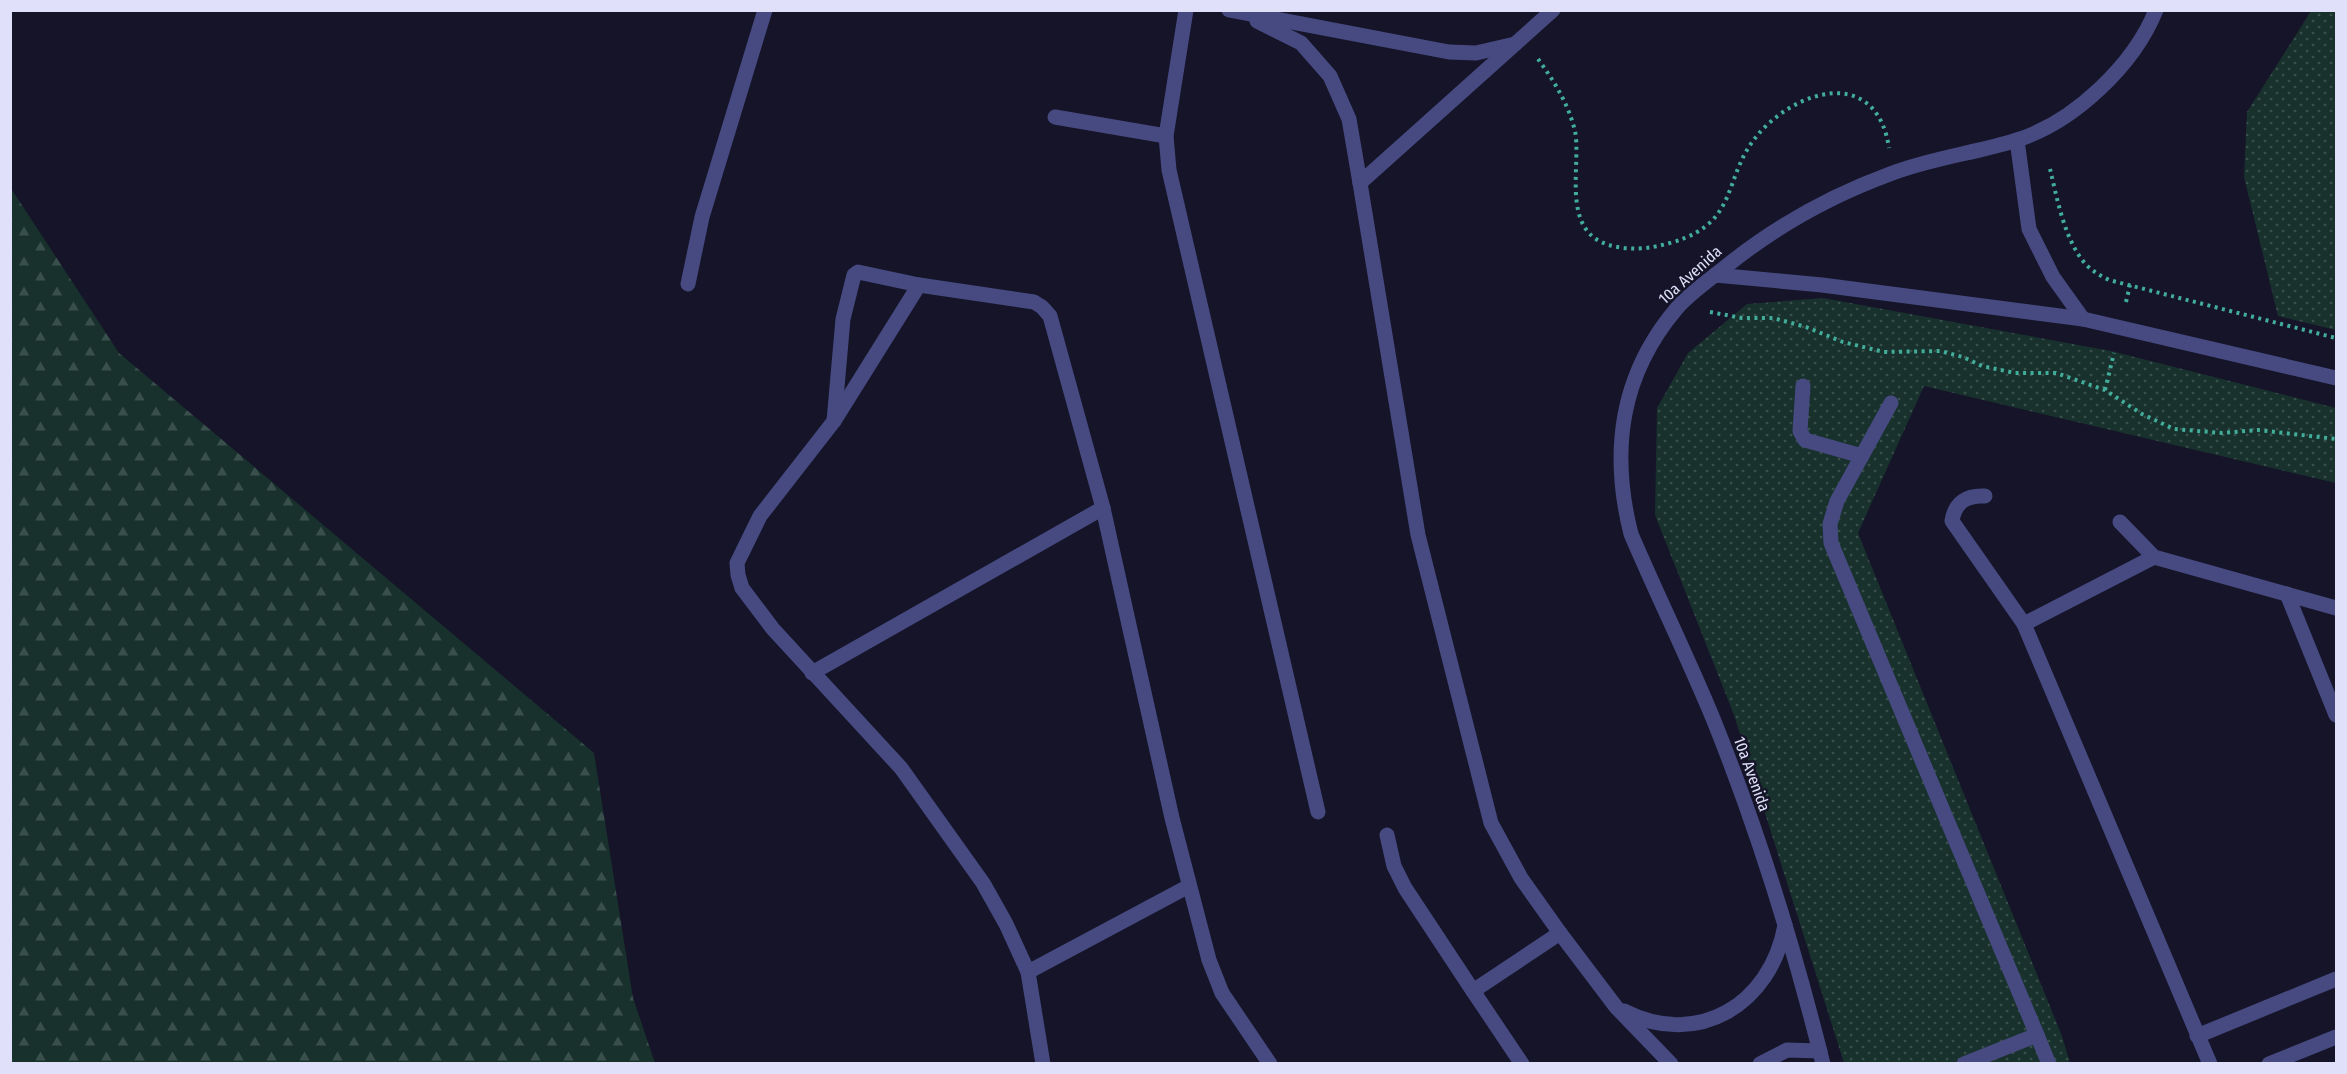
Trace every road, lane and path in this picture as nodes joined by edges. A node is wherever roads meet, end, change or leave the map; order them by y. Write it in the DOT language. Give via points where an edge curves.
graph roads {
  1 [pos="765,10"];
  2 [pos="1186,10"];
  3 [pos="1553,10"];
  4 [pos="2157,10"];
  5 [pos="1235,12"];
  6 [pos="1520,42"];
  7 [pos="1055,117"];
  8 [pos="2043,130"];
  9 [pos="1166,136"];
  10 [pos="2017,140"];
  11 [pos="1893,172"];
  12 [pos="1360,183"];
  13 [pos="1715,275"];
  14 [pos="688,284"];
  15 [pos="919,285"];
  16 [pos="1678,306"];
  17 [pos="2083,319"];
  18 [pos="2337,338"];
  19 [pos="2337,378"];
  20 [pos="1803,386"];
  21 [pos="1891,403"];
  22 [pos="834,421"];
  23 [pos="2337,439"];
  24 [pos="1862,456"];
  25 [pos="1985,496"];
  26 [pos="1103,508"];
  27 [pos="2120,522"];
  28 [pos="2154,557"];
  29 [pos="2287,594"];
  30 [pos="2337,608"];
  31 [pos="2024,624"];
  32 [pos="812,673"];
  33 [pos="2337,715"];
  34 [pos="1318,812"];
  35 [pos="1387,835"];
  36 [pos="1189,886"];
  37 [pos="1786,921"];
  38 [pos="1560,933"];
  39 [pos="1028,972"];
  40 [pos="2337,979"];
  41 [pos="1473,991"];
  42 [pos="1616,1007"];
  43 [pos="2037,1035"];
  44 [pos="2198,1036"];
  45 [pos="2337,1037"];
  46 [pos="1821,1057"];
  47 [pos="1043,1064"];
  48 [pos="1270,1064"];
  49 [pos="1522,1064"];
  50 [pos="1671,1064"];
  51 [pos="1760,1064"];
  52 [pos="1964,1064"];
  53 [pos="2049,1064"];
  54 [pos="2210,1064"];
  55 [pos="2269,1064"];
  1 -- 14 [label="street" via="702,217"];
  2 -- 9 [label="street"];
  3 -- 6 [label="street"];
  4 -- 8 [label="street, 10a Avenida" via="2136,46 2103,87"];
  5 -- 6 [label="street" via="1449,52 1476,53"];
  5 -- 12 [label="street" via="1301,43 1330,76 1349,119"];
  6 -- 11 [label="path" via="1556,83 1569,114 1575,133 1576,196 1581,218 1595,238 1620,248 1675,242 1706,229 1722,208 1744,158 1766,126 1816,96 1838,91 1856,94 1872,106 1887,133"];
  6 -- 12 [label="street"];
  7 -- 9 [label="street"];
  8 -- 10 [label="street, 10a Avenida"];
  8 -- 18 [label="path" via="2069,233 2082,260 2093,271 2109,280"];
  9 -- 34 [label="street" via="1176,208"];
  10 -- 11 [label="street, 10a Avenida"];
  10 -- 17 [label="street" via="2029,229 2053,277"];
  11 -- 13 [label="street, 10a Avenida" via="1805,211"];
  12 -- 38 [label="street" via="1418,535 1491,823 1521,878"];
  13 -- 16 [label="street, 10a Avenida"];
  13 -- 17 [label="street"];
  15 -- 22 [label="street"];
  15 -- 22 [label="street" via="864,271 854,274 843,319"];
  15 -- 26 [label="street" via="1034,303 1050,316"];
  16 -- 23 [label="path" via="1742,318 1773,318 1884,352 1940,351 2015,373 2056,373 2105,390 2174,429 2222,433 2258,430"];
  16 -- 37 [label="street, 10a Avenida" via="1645,354 1625,408 1620,440 1623,503 1631,534 1714,722"];
  17 -- 19 [label="street"];
  20 -- 24 [label="street" via="1800,431 1804,440"];
  21 -- 24 [label="street"];
  22 -- 32 [label="street" via="760,516 737,563 742,588"];
  24 -- 43 [label="street" via="1837,501 1830,524 1831,543"];
  25 -- 31 [label="street" via="1964,499 1952,521"];
  26 -- 32 [label="street"];
  26 -- 36 [label="street"];
  27 -- 28 [label="street"];
  28 -- 29 [label="street"];
  28 -- 31 [label="street"];
  29 -- 30 [label="street"];
  29 -- 33 [label="street"];
  31 -- 44 [label="street"];
  32 -- 39 [label="street" via="901,768 983,883"];
  35 -- 41 [label="street" via="1394,866 1405,888"];
  36 -- 39 [label="street"];
  36 -- 48 [label="street" via="1222,993"];
  37 -- 42 [label="street" via="1782,946 1772,970 1737,1006 1714,1018 1664,1024"];
  37 -- 46 [label="street, 10a Avenida"];
  38 -- 41 [label="street"];
  38 -- 42 [label="street"];
  39 -- 47 [label="street"];
  40 -- 44 [label="street"];
  41 -- 49 [label="street"];
  42 -- 50 [label="street"];
  43 -- 52 [label="street"];
  43 -- 53 [label="street"];
  44 -- 54 [label="street"];
  45 -- 55 [label="street"];
  46 -- 51 [label="street" via="1787,1050"];
}
